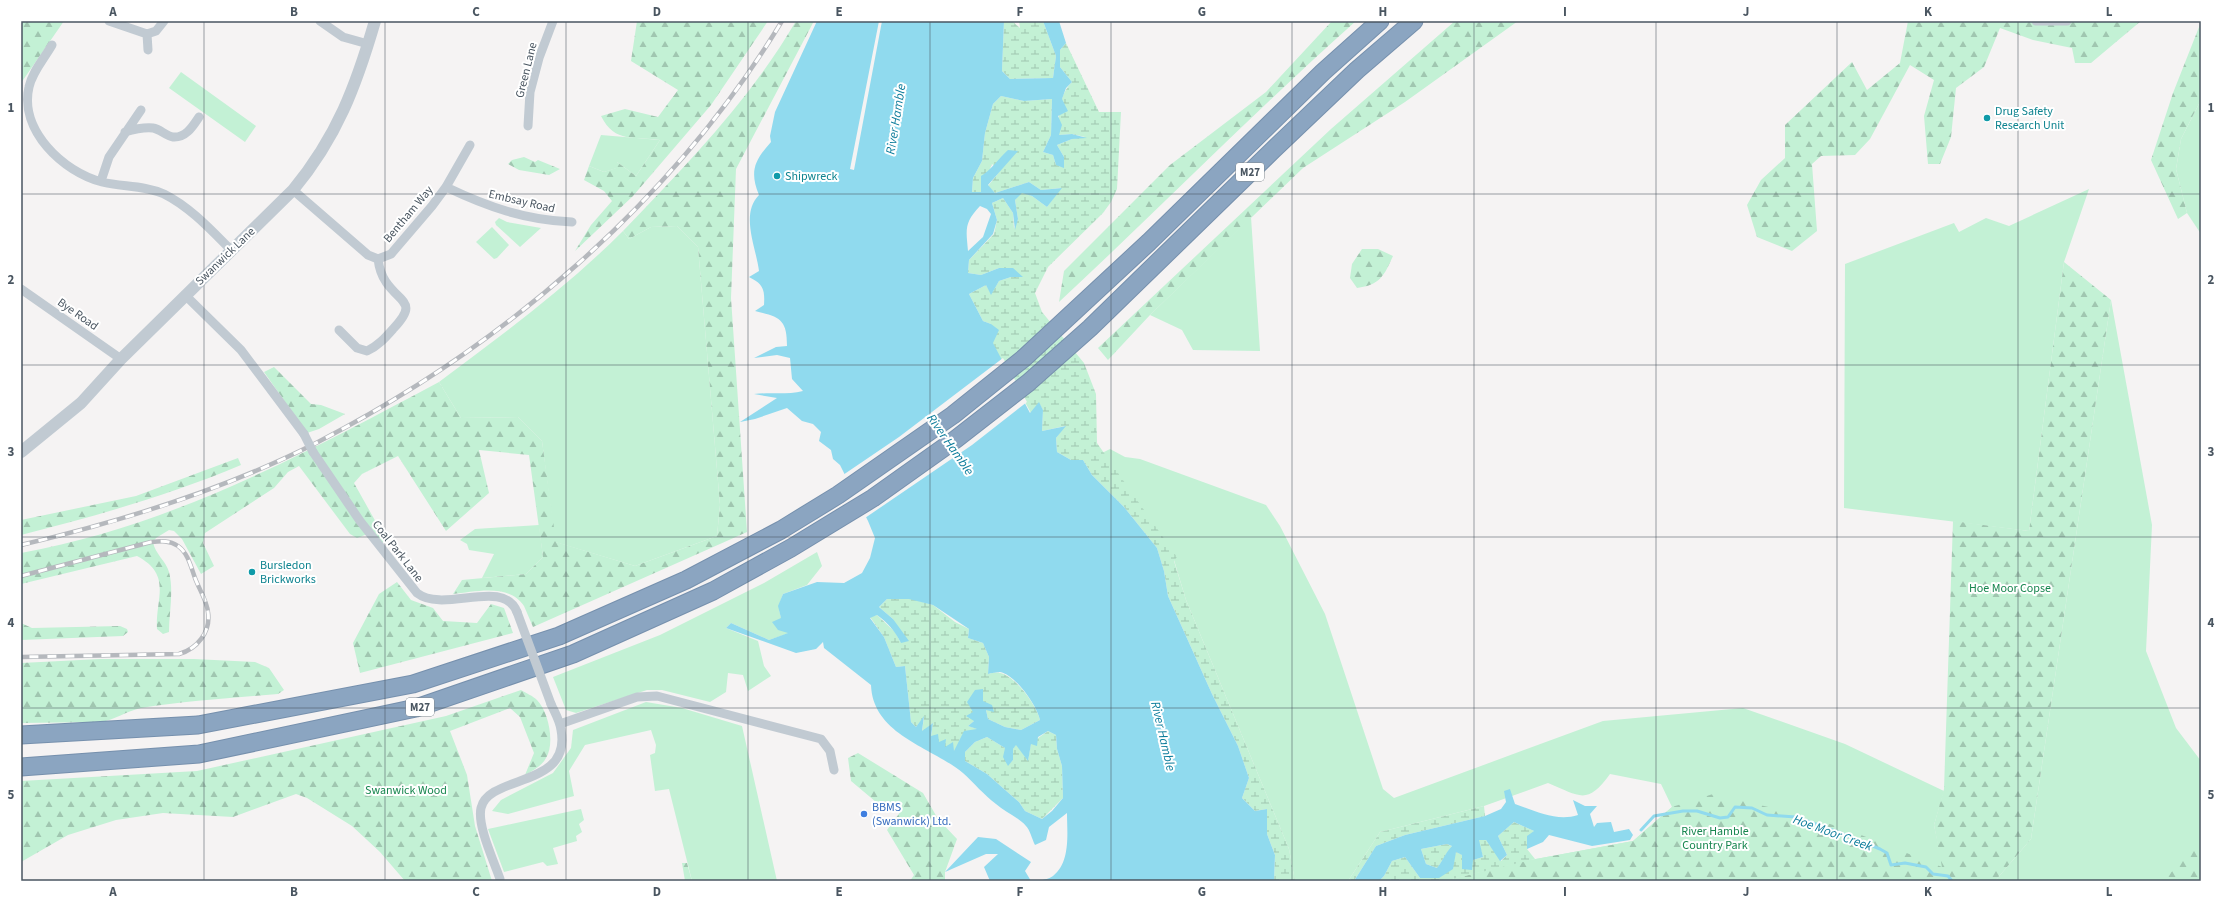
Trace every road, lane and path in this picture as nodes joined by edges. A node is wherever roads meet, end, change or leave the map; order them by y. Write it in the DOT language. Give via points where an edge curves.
graph roads {
  1 [pos="108,21"];
  2 [pos="164,21"];
  3 [pos="320,21"];
  4 [pos="375,21"];
  5 [pos="553,21"];
  6 [pos="1380,21"];
  7 [pos="1414,21"];
  8 [pos="2036,21"];
  9 [pos="2068,21"];
  10 [pos="147,34"];
  11 [pos="368,44"];
  12 [pos="52,45"];
  13 [pos="148,50"];
  14 [pos="141,110"];
  15 [pos="199,117"];
  16 [pos="528,126"];
  17 [pos="125,132"];
  18 [pos="470,145"];
  19 [pos="101,182"];
  20 [pos="446,188"];
  21 [pos="293,190"];
  22 [pos="572,222"];
  23 [pos="231,250"];
  24 [pos="378,259"];
  25 [pos="21,289"];
  26 [pos="185,295"];
  27 [pos="339,330"];
  28 [pos="121,359"];
  29 [pos="21,452"];
  30 [pos="560,724"];
  31 [pos="21,735"];
  32 [pos="21,767"];
  33 [pos="834,770"];
  34 [pos="500,879"];
  1 -- 10 [label="street"];
  2 -- 10 [label="street" via="156,31"];
  3 -- 11 [label="street" via="343,36"];
  4 -- 11 [label="street, Swanwick Lane"];
  5 -- 16 [label="street, Green Lane" via="530,92"];
  6 -- 31 [label="highway, M27" via="1323,72 1075,312 1024,358 952,415 863,479 781,530 686,580 586,625 413,684 198,725"];
  7 -- 32 [label="highway, M27" via="1358,70 1090,328 1028,383 956,439 872,498 791,548 713,591 574,654 416,708 199,754"];
  8 -- 9 [label="street"];
  10 -- 13 [label="street"];
  11 -- 21 [label="street, Swanwick Lane" via="339,122 326,146"];
  12 -- 19 [label="street" via="34,73 29,87 27,102 32,123 39,136 60,159 85,176"];
  14 -- 17 [label="street"];
  15 -- 17 [label="street" via="187,133 178,136 173,137 154,128 138,128"];
  17 -- 19 [label="street" via="109,157"];
  18 -- 20 [label="street, Bentham Way"];
  19 -- 23 [label="street" via="146,188 166,195 202,220"];
  20 -- 22 [label="street, Embsay Road" via="497,209 550,221"];
  20 -- 24 [label="street, Bentham Way" via="391,254"];
  21 -- 23 [label="street, Swanwick Lane"];
  21 -- 24 [label="street" via="368,255"];
  23 -- 26 [label="street, Swanwick Lane"];
  24 -- 27 [label="street" via="386,283 404,300 406,310 402,320 376,347 367,351 357,348"];
  25 -- 28 [label="street, Bye Road"];
  26 -- 28 [label="street, Swanwick Lane"];
  26 -- 30 [label="street, Coal Park Lane, bridge" via="241,350 304,434 313,452 356,516 417,593 426,599 438,601 493,596 509,602 518,612"];
  28 -- 29 [label="street, Swanwick Lane" via="81,403"];
  30 -- 33 [label="street" via="637,697 657,696 821,739 830,751"];
  30 -- 34 [label="street" via="561,749 548,767 537,775 493,792 483,803 481,821"];
}
